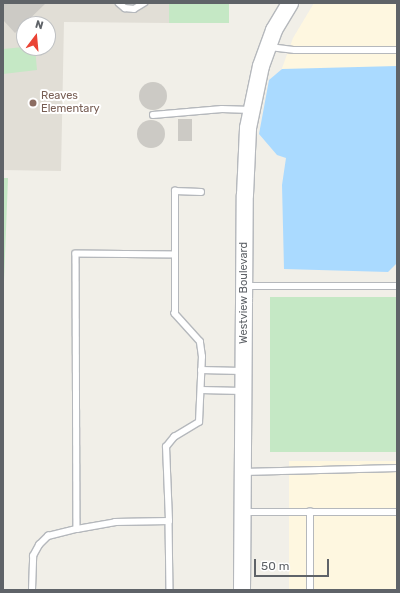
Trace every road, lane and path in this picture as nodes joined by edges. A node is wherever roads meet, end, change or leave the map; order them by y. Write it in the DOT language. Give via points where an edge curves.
graph roads {
  1 [pos="119,3"];
  2 [pos="144,3"];
  3 [pos="290,3"];
  4 [pos="267,47"];
  5 [pos="397,50"];
  6 [pos="251,110"];
  7 [pos="153,115"];
  8 [pos="201,192"];
  9 [pos="175,255"];
  10 [pos="244,286"];
  11 [pos="397,286"];
  12 [pos="201,370"];
  13 [pos="244,371"];
  14 [pos="200,390"];
  15 [pos="244,391"];
  16 [pos="397,468"];
  17 [pos="243,472"];
  18 [pos="242,512"];
  19 [pos="310,512"];
  20 [pos="397,512"];
  21 [pos="170,521"];
  22 [pos="77,529"];
  23 [pos="32,590"];
  24 [pos="170,590"];
  25 [pos="242,590"];
  26 [pos="310,590"];
  1 -- 2 [label="lane" via="125,8 134,9"];
  3 -- 4 [label="street, Westview Boulevard"];
  4 -- 5 [label="lane" via="295,50"];
  4 -- 6 [label="street, Westview Boulevard"];
  6 -- 7 [label="lane" via="222,109"];
  6 -- 10 [label="street, Westview Boulevard"];
  8 -- 9 [label="lane" via="175,191"];
  9 -- 12 [label="lane" via="175,314 200,342"];
  9 -- 22 [label="lane" via="76,254"];
  10 -- 11 [label="lane"];
  10 -- 13 [label="street, Westview Boulevard"];
  12 -- 13 [label="lane"];
  12 -- 14 [label="lane"];
  13 -- 15 [label="street, Westview Boulevard"];
  14 -- 15 [label="lane"];
  14 -- 21 [label="lane" via="199,422 174,437 166,447"];
  15 -- 17 [label="street, Westview Boulevard"];
  16 -- 17 [label="lane"];
  17 -- 18 [label="street, Westview Boulevard"];
  18 -- 19 [label="lane"];
  18 -- 25 [label="street, Westview Boulevard"];
  19 -- 20 [label="lane"];
  19 -- 26 [label="lane"];
  21 -- 22 [label="lane" via="115,522"];
  21 -- 24 [label="lane"];
  22 -- 23 [label="lane" via="48,536 39,545 34,556"];
}
